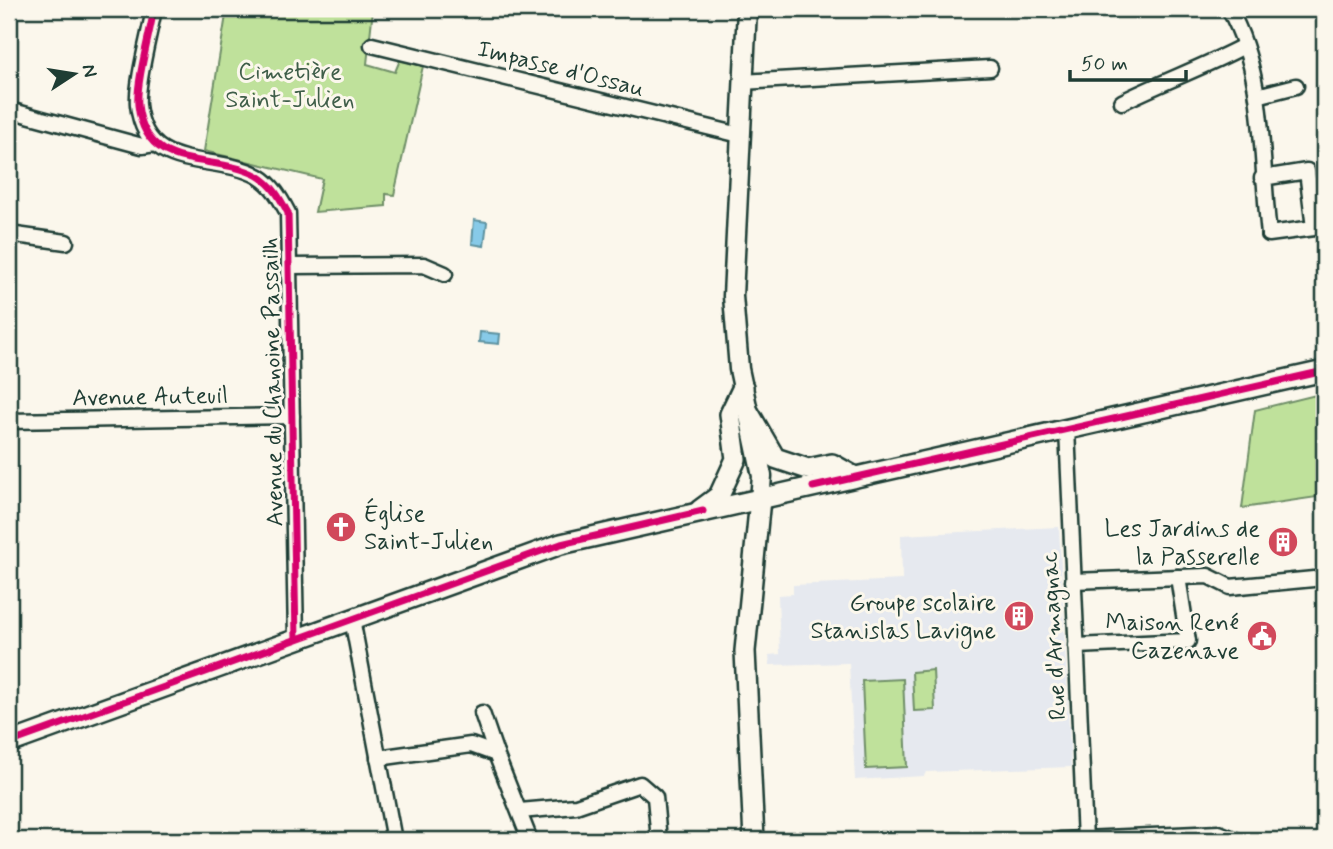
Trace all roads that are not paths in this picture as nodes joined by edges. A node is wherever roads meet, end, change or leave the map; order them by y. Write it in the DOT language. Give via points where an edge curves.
graph roads {
  1 [pos="154,9"];
  2 [pos="747,9"];
  3 [pos="1229,9"];
  4 [pos="372,46"];
  5 [pos="1244,46"];
  6 [pos="989,68"];
  7 [pos="742,82"];
  8 [pos="1296,86"];
  9 [pos="1257,96"];
  10 [pos="1122,102"];
  11 [pos="9,110"];
  12 [pos="740,135"];
  13 [pos="155,144"];
  14 [pos="1262,178"];
  15 [pos="9,234"];
  16 [pos="66,242"];
  17 [pos="290,266"];
  18 [pos="446,274"];
  19 [pos="1324,371"];
  20 [pos="743,387"];
  21 [pos="748,413"];
  22 [pos="292,416"];
  23 [pos="9,421"];
  24 [pos="1067,429"];
  25 [pos="855,477"];
  26 [pos="760,499"];
  27 [pos="698,512"];
  28 [pos="1178,577"];
  29 [pos="1324,578"];
  30 [pos="1073,581"];
  31 [pos="352,619"];
  32 [pos="296,639"];
  33 [pos="1076,646"];
  34 [pos="482,713"];
  35 [pos="9,743"];
  36 [pos="496,754"];
  37 [pos="378,758"];
  38 [pos="520,811"];
  39 [pos="394,840"];
  40 [pos="530,840"];
  41 [pos="659,840"];
  42 [pos="754,840"];
  43 [pos="1060,840"];
  44 [pos="1085,840"];
  45 [pos="1236,840"];
  1 -- 13 [label="street" via="138,102 143,125"];
  2 -- 7 [label="street"];
  3 -- 5 [label="street"];
  4 -- 12 [label="street, Impasse d'Ossau"];
  5 -- 9 [label="street"];
  5 -- 10 [label="street"];
  6 -- 7 [label="street"];
  7 -- 12 [label="street"];
  8 -- 9 [label="street"];
  9 -- 14 [label="street"];
  11 -- 13 [label="street, Avenue du Chanoine Passailh" via="142,146"];
  12 -- 20 [label="street" via="733,296"];
  13 -- 17 [label="street, Avenue du Chanoine Passailh" via="174,155 257,175 277,191 288,213"];
  14 -- 14 [label="street" via="1269,234 1314,228 1307,171"];
  15 -- 16 [label="street"];
  17 -- 18 [label="street" via="424,264"];
  17 -- 22 [label="street, Avenue du Chanoine Passailh"];
  19 -- 24 [label="main road"];
  20 -- 21 [label="street"];
  20 -- 27 [label="main road" via="730,414 736,459 719,496"];
  21 -- 25 [label="main road" via="775,458 808,470 832,464"];
  21 -- 26 [label="street" via="762,476"];
  22 -- 23 [label="street, Avenue Auteuil"];
  22 -- 32 [label="street, Avenue du Chanoine Passailh"];
  24 -- 25 [label="main road"];
  24 -- 30 [label="street, Rue d'Armagnac"];
  25 -- 26 [label="main road"];
  26 -- 27 [label="main road"];
  26 -- 42 [label="main road" via="745,651"];
  27 -- 31 [label="main road" via="561,544"];
  28 -- 29 [label="street" via="1208,576 1230,587"];
  28 -- 30 [label="street"];
  28 -- 33 [label="street" via="1188,641"];
  30 -- 33 [label="street, Rue d'Armagnac"];
  31 -- 32 [label="main road"];
  31 -- 37 [label="street"];
  32 -- 35 [label="main road"];
  33 -- 44 [label="street, Rue d'Armagnac"];
  34 -- 36 [label="street"];
  36 -- 37 [label="street" via="471,744"];
  36 -- 38 [label="street"];
  37 -- 39 [label="street"];
  38 -- 40 [label="street"];
  38 -- 41 [label="street" via="576,806 640,784 655,797"];
  43 -- 44 [label="street"];
  44 -- 45 [label="street" via="1219,833"];
}
